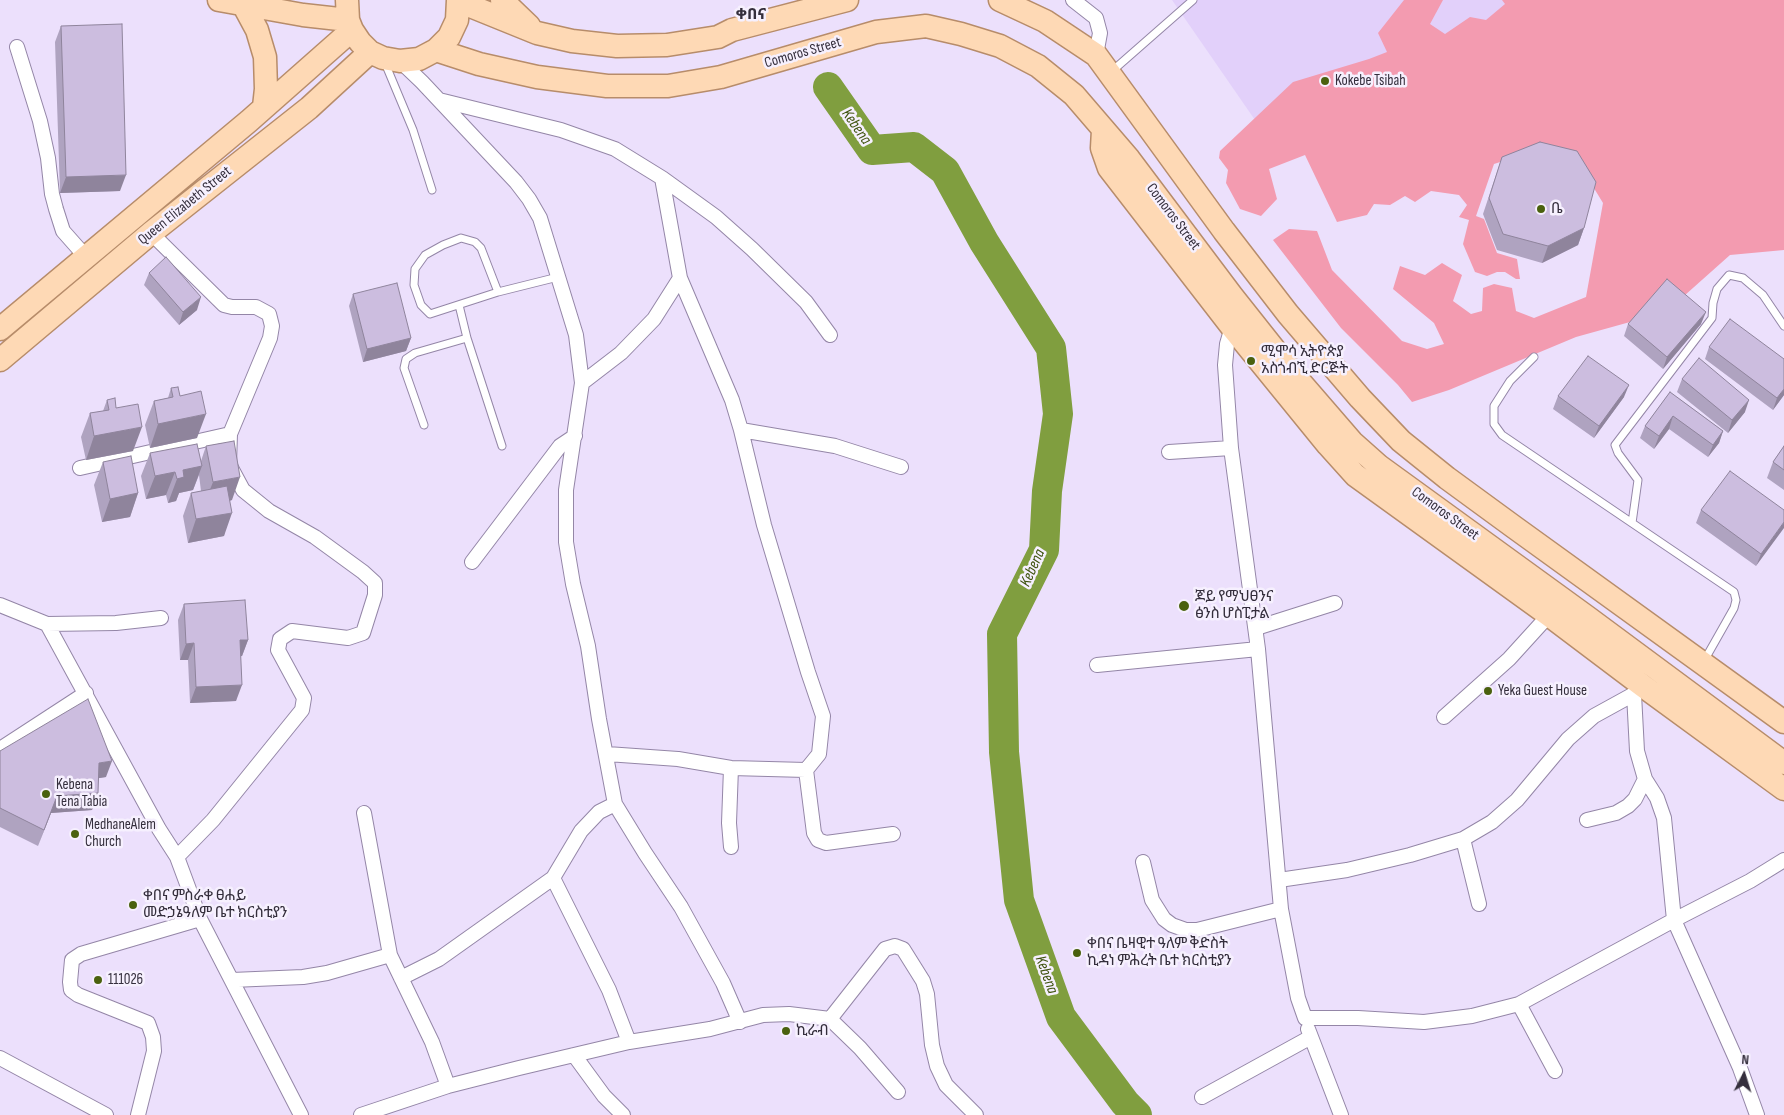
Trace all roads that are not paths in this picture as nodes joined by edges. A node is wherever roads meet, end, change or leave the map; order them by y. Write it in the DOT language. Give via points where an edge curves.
graph roads {
  1 [pos="218,0"];
  2 [pos="458,0"];
  3 [pos="502,0"];
  4 [pos="847,0"];
  5 [pos="1000,0"];
  6 [pos="1073,0"];
  7 [pos="1194,0"];
  8 [pos="243,4"];
  9 [pos="349,17"];
  10 [pos="537,33"];
  11 [pos="17,47"];
  12 [pos="436,50"];
  13 [pos="1096,55"];
  14 [pos="385,57"];
  15 [pos="1109,74"];
  16 [pos="439,100"];
  17 [pos="264,107"];
  18 [pos="1103,130"];
  19 [pos="662,178"];
  20 [pos="432,190"];
  21 [pos="151,233"];
  22 [pos="86,257"];
  23 [pos="558,277"];
  24 [pos="680,278"];
  25 [pos="498,292"];
  26 [pos="459,305"];
  27 [pos="1784,326"];
  28 [pos="1232,327"];
  29 [pos="0,329"];
  30 [pos="830,335"];
  31 [pos="468,338"];
  32 [pos="1534,357"];
  33 [pos="0,360"];
  34 [pos="582,383"];
  35 [pos="424,425"];
  36 [pos="741,430"];
  37 [pos="230,434"];
  38 [pos="575,436"];
  39 [pos="502,446"];
  40 [pos="1231,448"];
  41 [pos="1169,452"];
  42 [pos="901,467"];
  43 [pos="80,468"];
  44 [pos="1632,523"];
  45 [pos="472,562"];
  46 [pos="1335,602"];
  47 [pos="0,605"];
  48 [pos="1549,615"];
  49 [pos="161,618"];
  50 [pos="47,624"];
  51 [pos="1256,628"];
  52 [pos="1258,649"];
  53 [pos="1703,663"];
  54 [pos="1097,665"];
  55 [pos="1639,690"];
  56 [pos="86,693"];
  57 [pos="1444,717"];
  58 [pos="1784,722"];
  59 [pos="0,750"];
  60 [pos="607,754"];
  61 [pos="1784,763"];
  62 [pos="731,768"];
  63 [pos="806,770"];
  64 [pos="1645,779"];
  65 [pos="1784,790"];
  66 [pos="615,804"];
  67 [pos="364,813"];
  68 [pos="1587,820"];
  69 [pos="893,834"];
  70 [pos="1463,839"];
  71 [pos="731,847"];
  72 [pos="177,857"];
  73 [pos="1784,860"];
  74 [pos="1143,862"];
  75 [pos="553,878"];
  76 [pos="1279,880"];
  77 [pos="1479,904"];
  78 [pos="1281,909"];
  79 [pos="200,919"];
  80 [pos="1674,920"];
  81 [pos="390,954"];
  82 [pos="400,978"];
  83 [pos="232,980"];
  84 [pos="1519,1004"];
  85 [pos="1305,1018"];
  86 [pos="830,1019"];
  87 [pos="740,1022"];
  88 [pos="1311,1037"];
  89 [pos="629,1042"];
  90 [pos="574,1055"];
  91 [pos="0,1058"];
  92 [pos="1554,1071"];
  93 [pos="448,1086"];
  94 [pos="898,1092"];
  95 [pos="1202,1097"];
  96 [pos="106,1115"];
  97 [pos="138,1115"];
  98 [pos="301,1115"];
  99 [pos="361,1115"];
  100 [pos="623,1115"];
  101 [pos="976,1115"];
  102 [pos="1341,1115"];
  103 [pos="1757,1115"];
  1 -- 8 [label="main road"];
  2 -- 10 [label="main road"];
  2 -- 12 [label="main road" via="457,20 449,37"];
  3 -- 10 [label="main road"];
  4 -- 10 [label="main road" via="732,30 718,37 667,45 617,46"];
  5 -- 13 [label="main road, Comoros Street" via="1045,21"];
  6 -- 13 [label="street" via="1096,18 1100,33"];
  7 -- 15 [label="lane"];
  8 -- 9 [label="main road" via="303,15"];
  8 -- 17 [label="main road" via="257,30 265,57"];
  9 -- 14 [label="main road" via="360,42"];
  9 -- 17 [label="main road, Queen Elizabeth Street"];
  11 -- 22 [label="street" via="40,121 56,209 64,230"];
  12 -- 14 [label="main road" via="419,59"];
  12 -- 18 [label="main road, Comoros Street" via="537,77 607,86 668,86 721,78 876,32 926,26 1000,46 1038,66 1074,95"];
  13 -- 15 [label="main road, Comoros Street"];
  14 -- 16 [label="street"];
  14 -- 20 [label="lane"];
  14 -- 21 [label="main road, Queen Elizabeth Street" via="309,108"];
  15 -- 53 [label="main road, Comoros Street" via="1288,314 1401,441 1492,511"];
  16 -- 19 [label="street" via="561,130 615,149"];
  16 -- 23 [label="street" via="529,199 540,218"];
  17 -- 22 [label="main road, Queen Elizabeth Street"];
  18 -- 28 [label="main road" via="1102,148 1109,168"];
  18 -- 61 [label="main road, Comoros Street" via="1129,158 1238,303 1352,442 1379,466"];
  19 -- 24 [label="street"];
  19 -- 30 [label="street" via="716,217 752,249 806,302"];
  21 -- 33 [label="main road, Queen Elizabeth Street"];
  21 -- 37 [label="street" via="224,304 256,307 269,314 270,338"];
  22 -- 29 [label="main road, Queen Elizabeth Street"];
  23 -- 25 [label="lane"];
  23 -- 34 [label="street" via="576,335"];
  24 -- 34 [label="street" via="654,319 621,353"];
  24 -- 36 [label="street" via="732,400"];
  25 -- 26 [label="lane"];
  25 -- 26 [label="lane" via="481,248 475,242 461,238 425,255 415,269 414,285 421,305 430,314"];
  26 -- 31 [label="lane"];
  27 -- 44 [label="lane" via="1763,296 1743,278 1729,275 1717,289 1712,318 1615,445 1638,480"];
  28 -- 40 [label="street" via="1226,344 1225,365"];
  28 -- 48 [label="main road" via="1355,474"];
  31 -- 35 [label="lane" via="415,353 406,359 404,368"];
  31 -- 39 [label="lane"];
  32 -- 44 [label="lane" via="1510,381 1494,406 1494,424 1502,436"];
  34 -- 38 [label="street"];
  36 -- 42 [label="street" via="835,446"];
  36 -- 63 [label="street" via="764,526 823,716 819,754"];
  37 -- 43 [label="street"];
  37 -- 72 [label="street" via="229,464 243,490 269,511 315,537 363,572 375,583 375,595 363,634 348,638 292,631 280,639 278,650 304,698 302,710 224,806"];
  38 -- 45 [label="street" via="560,446"];
  38 -- 60 [label="street" via="566,490 566,542"];
  40 -- 41 [label="street"];
  40 -- 51 [label="street"];
  44 -- 53 [label="lane" via="1734,592 1734,608"];
  46 -- 51 [label="street"];
  47 -- 50 [label="street"];
  48 -- 55 [label="main road"];
  48 -- 57 [label="street" via="1509,659"];
  49 -- 50 [label="street" via="116,623"];
  50 -- 56 [label="street"];
  51 -- 52 [label="street"];
  52 -- 54 [label="street"];
  52 -- 76 [label="street"];
  53 -- 58 [label="main road, Comoros Street"];
  55 -- 64 [label="street" via="1637,751"];
  55 -- 65 [label="main road"];
  55 -- 70 [label="street" via="1594,716 1568,739 1517,800 1492,822"];
  56 -- 59 [label="street"];
  56 -- 72 [label="street"];
  60 -- 62 [label="street" via="678,759"];
  60 -- 66 [label="street"];
  62 -- 63 [label="street"];
  62 -- 71 [label="street"];
  63 -- 69 [label="street" via="814,833 818,840 826,843"];
  64 -- 68 [label="street" via="1628,806 1616,813"];
  64 -- 80 [label="street" via="1664,818"];
  66 -- 75 [label="street" via="599,812 581,832"];
  66 -- 87 [label="street" via="681,907 723,983"];
  67 -- 81 [label="street"];
  70 -- 76 [label="street" via="1347,870"];
  70 -- 77 [label="street"];
  72 -- 79 [label="street"];
  73 -- 80 [label="street"];
  74 -- 78 [label="street" via="1152,900 1164,919 1179,928 1197,930"];
  75 -- 82 [label="street" via="439,959"];
  75 -- 89 [label="street" via="610,990"];
  76 -- 78 [label="street"];
  78 -- 85 [label="street" via="1298,998"];
  79 -- 83 [label="street"];
  79 -- 97 [label="street" via="82,954 72,960 71,990 148,1023 154,1051"];
  80 -- 84 [label="street"];
  80 -- 103 [label="street" via="1740,1068"];
  81 -- 82 [label="street"];
  81 -- 83 [label="street" via="303,976"];
  82 -- 93 [label="street" via="432,1042"];
  83 -- 98 [label="street"];
  84 -- 85 [label="street" via="1472,1016 1424,1022"];
  84 -- 92 [label="street"];
  85 -- 88 [label="street"];
  86 -- 87 [label="street" via="789,1014 763,1015"];
  86 -- 94 [label="street"];
  86 -- 101 [label="street" via="885,949 895,946 903,949 923,981 927,994 937,1066 946,1085"];
  87 -- 89 [label="street"];
  88 -- 95 [label="street"];
  88 -- 102 [label="street"];
  89 -- 90 [label="street"];
  90 -- 93 [label="street"];
  90 -- 100 [label="street" via="604,1096"];
  91 -- 96 [label="street"];
  93 -- 99 [label="street"];
}
